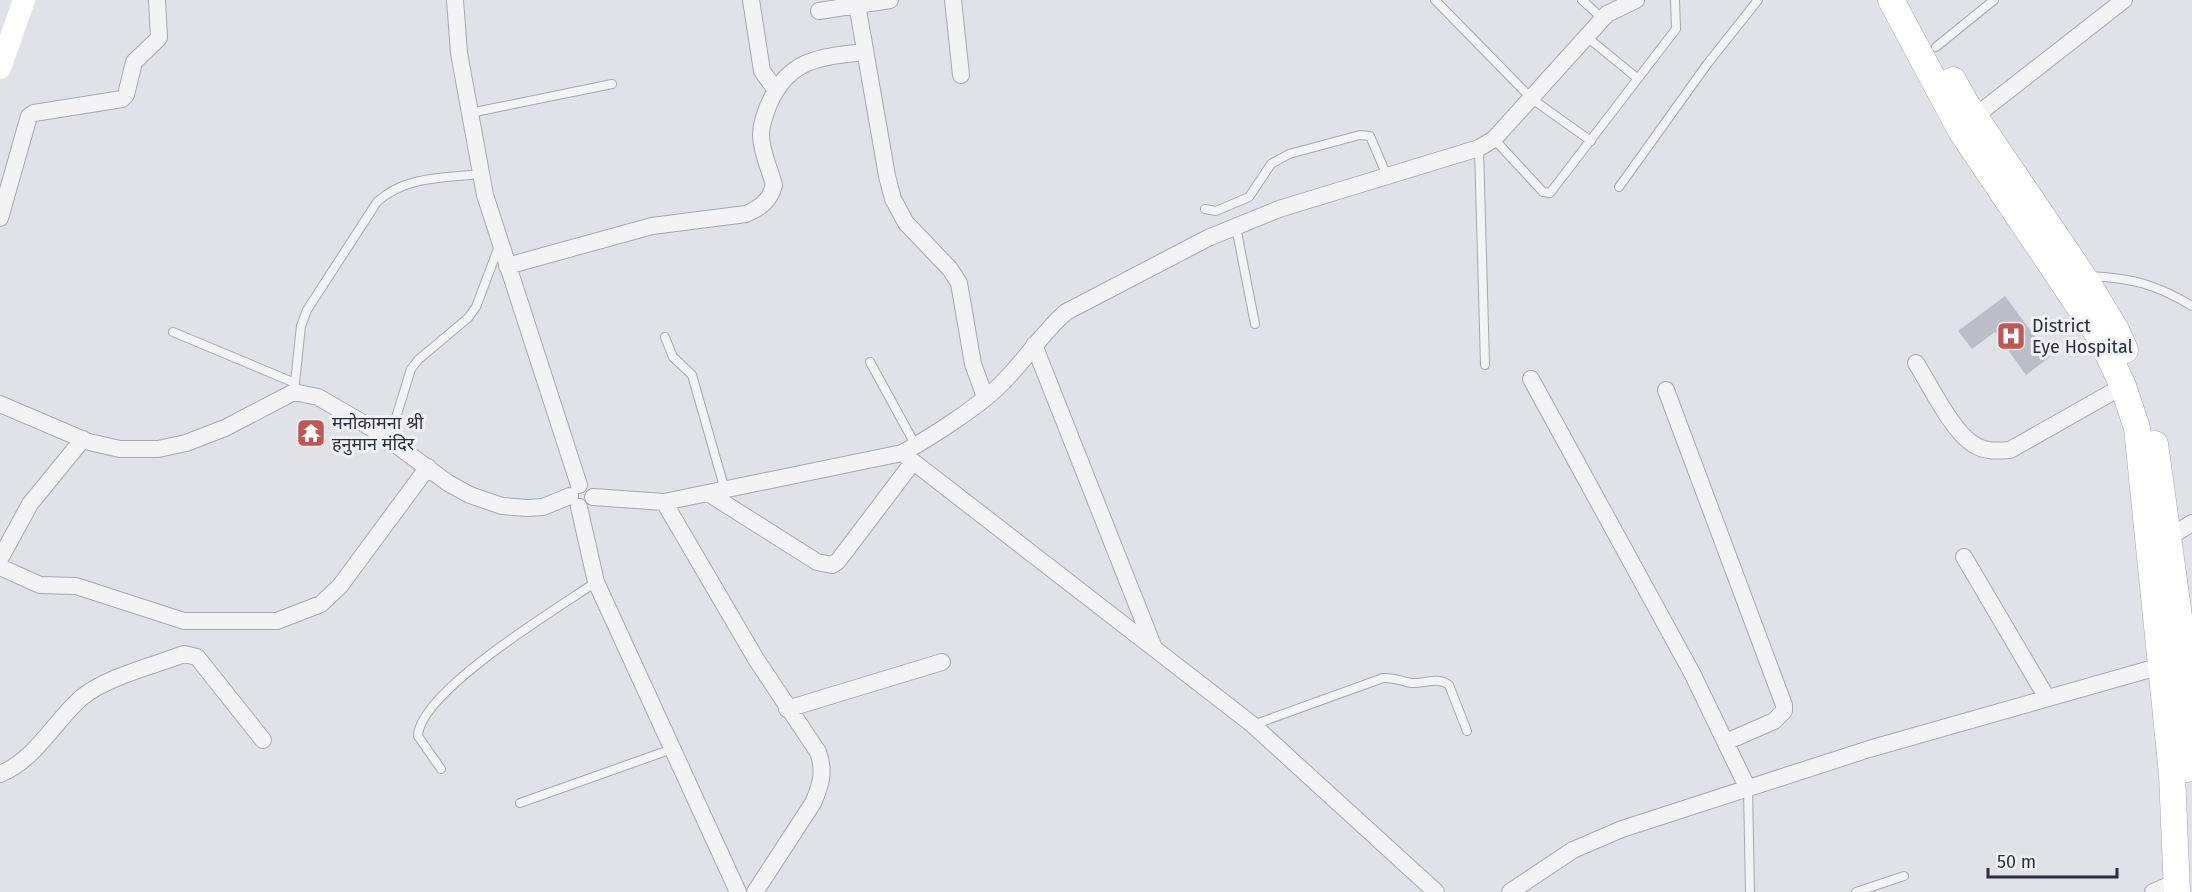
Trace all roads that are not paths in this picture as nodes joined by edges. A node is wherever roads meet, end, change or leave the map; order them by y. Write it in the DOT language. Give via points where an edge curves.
graph roads {
  1 [pos="24,0"];
  2 [pos="157,0"];
  3 [pos="455,0"];
  4 [pos="751,0"];
  5 [pos="890,0"];
  6 [pos="953,0"];
  7 [pos="1435,0"];
  8 [pos="1582,0"];
  9 [pos="1636,0"];
  10 [pos="1675,0"];
  11 [pos="1758,0"];
  12 [pos="1891,0"];
  13 [pos="1911,0"];
  14 [pos="1994,0"];
  15 [pos="2124,0"];
  16 [pos="857,4"];
  17 [pos="819,11"];
  18 [pos="1604,19"];
  19 [pos="1587,38"];
  20 [pos="1936,47"];
  21 [pos="865,52"];
  22 [pos="2,59"];
  23 [pos="961,75"];
  24 [pos="1637,78"];
  25 [pos="612,84"];
  26 [pos="776,89"];
  27 [pos="1532,99"];
  28 [pos="470,113"];
  29 [pos="1967,122"];
  30 [pos="1494,139"];
  31 [pos="1591,141"];
  32 [pos="1479,148"];
  33 [pos="481,174"];
  34 [pos="1387,176"];
  35 [pos="1619,187"];
  36 [pos="1205,208"];
  37 [pos="0,218"];
  38 [pos="1236,227"];
  39 [pos="500,243"];
  40 [pos="507,266"];
  41 [pos="2082,276"];
  42 [pos="2192,306"];
  43 [pos="1255,324"];
  44 [pos="173,332"];
  45 [pos="665,337"];
  46 [pos="1034,345"];
  47 [pos="870,362"];
  48 [pos="1916,363"];
  49 [pos="1485,365"];
  50 [pos="1531,379"];
  51 [pos="2123,386"];
  52 [pos="295,388"];
  53 [pos="1666,390"];
  54 [pos="985,397"];
  55 [pos="0,404"];
  56 [pos="83,439"];
  57 [pos="389,440"];
  58 [pos="910,454"];
  59 [pos="428,467"];
  60 [pos="716,492"];
  61 [pos="576,496"];
  62 [pos="664,502"];
  63 [pos="2192,523"];
  64 [pos="2168,538"];
  65 [pos="1964,557"];
  66 [pos="0,559"];
  67 [pos="0,567"];
  68 [pos="596,582"];
  69 [pos="2186,628"];
  70 [pos="1154,648"];
  71 [pos="942,662"];
  72 [pos="2161,666"];
  73 [pos="2047,698"];
  74 [pos="787,709"];
  75 [pos="1253,725"];
  76 [pos="1467,731"];
  77 [pos="263,740"];
  78 [pos="1726,742"];
  79 [pos="672,749"];
  80 [pos="441,769"];
  81 [pos="0,774"];
  82 [pos="1748,789"];
  83 [pos="520,803"];
  84 [pos="1904,876"];
  85 [pos="2182,882"];
  86 [pos="738,892"];
  87 [pos="755,892"];
  88 [pos="1436,892"];
  89 [pos="1510,892"];
  90 [pos="1750,892"];
  91 [pos="1856,892"];
  92 [pos="2153,892"];
  1 -- 22 [label="main road"];
  2 -- 37 [label="street" via="159,38 134,62 122,99 29,116"];
  3 -- 28 [label="street" via="459,53"];
  4 -- 26 [label="street" via="762,71"];
  5 -- 16 [label="street"];
  6 -- 23 [label="street"];
  7 -- 27 [label="lane"];
  8 -- 18 [label="lane"];
  9 -- 18 [label="street"];
  10 -- 24 [label="lane" via="1676,29"];
  11 -- 35 [label="lane"];
  12 -- 29 [label="main road"];
  13 -- 20 [label="main road"];
  14 -- 20 [label="lane"];
  15 -- 29 [label="street"];
  16 -- 17 [label="street"];
  16 -- 21 [label="street"];
  18 -- 19 [label="street"];
  19 -- 24 [label="lane"];
  19 -- 27 [label="street"];
  20 -- 29 [label="main road"];
  21 -- 26 [label="street" via="804,63"];
  21 -- 54 [label="street" via="893,199 906,223 959,283 973,364"];
  24 -- 31 [label="lane"];
  25 -- 28 [label="lane"];
  26 -- 40 [label="street" via="763,117 761,137 774,185 758,209 746,214 652,226"];
  27 -- 30 [label="street"];
  27 -- 31 [label="lane"];
  28 -- 33 [label="street"];
  29 -- 41 [label="main road"];
  29 -- 51 [label="main road" via="2102,339"];
  30 -- 31 [label="lane" via="1547,194"];
  30 -- 32 [label="street"];
  32 -- 34 [label="street"];
  32 -- 49 [label="lane"];
  33 -- 39 [label="street"];
  33 -- 52 [label="lane" via="403,183 377,202 307,310 301,326"];
  34 -- 36 [label="lane" via="1370,136 1360,135 1289,154 1271,164 1249,197 1216,211"];
  34 -- 38 [label="street" via="1279,209"];
  38 -- 43 [label="lane"];
  38 -- 46 [label="street" via="1066,312"];
  39 -- 40 [label="street"];
  39 -- 57 [label="lane" via="476,307 411,369"];
  40 -- 61 [label="street"];
  41 -- 42 [label="lane" via="2148,284"];
  41 -- 64 [label="main road" via="2117,332 2151,415"];
  44 -- 52 [label="lane"];
  45 -- 60 [label="lane" via="673,357 692,375"];
  46 -- 54 [label="street" via="1003,383"];
  46 -- 70 [label="street"];
  47 -- 58 [label="lane"];
  48 -- 51 [label="street" via="1962,435 1991,451 2010,450"];
  50 -- 78 [label="street"];
  51 -- 72 [label="main road" via="2137,428"];
  52 -- 56 [label="street" via="225,428 186,443 158,449 120,449"];
  52 -- 57 [label="street" via="318,397"];
  53 -- 78 [label="street" via="1784,705 1784,711 1774,721"];
  54 -- 58 [label="street"];
  55 -- 56 [label="street"];
  56 -- 66 [label="street" via="30,504"];
  57 -- 59 [label="street"];
  58 -- 60 [label="street"];
  58 -- 60 [label="street" via="832,565 817,562"];
  58 -- 70 [label="street"];
  59 -- 61 [label="street" via="470,495 502,506 543,507"];
  59 -- 67 [label="street" via="340,586 321,604 278,621 184,621 76,586 40,585"];
  60 -- 62 [label="street"];
  61 -- 62 [label="street" via="589,487 593,497"];
  61 -- 68 [label="street"];
  62 -- 74 [label="street"];
  63 -- 64 [label="street"];
  64 -- 69 [label="main road"];
  65 -- 73 [label="street"];
  68 -- 79 [label="street"];
  68 -- 80 [label="lane" via="460,677 424,717 418,736"];
  69 -- 85 [label="main road"];
  70 -- 75 [label="street"];
  71 -- 74 [label="street"];
  72 -- 73 [label="street"];
  72 -- 85 [label="main road"];
  73 -- 82 [label="street" via="1869,748"];
  74 -- 87 [label="street" via="818,752 823,767 820,788"];
  75 -- 76 [label="lane" via="1392,678 1411,682 1439,680 1449,685"];
  75 -- 88 [label="street"];
  77 -- 81 [label="street" via="196,657 184,654 96,688 73,706 28,758"];
  78 -- 82 [label="street"];
  79 -- 83 [label="lane"];
  79 -- 86 [label="street"];
  82 -- 89 [label="street" via="1622,829 1573,850"];
  82 -- 90 [label="lane"];
  84 -- 91 [label="lane"];
  85 -- 92 [label="street"];
}
